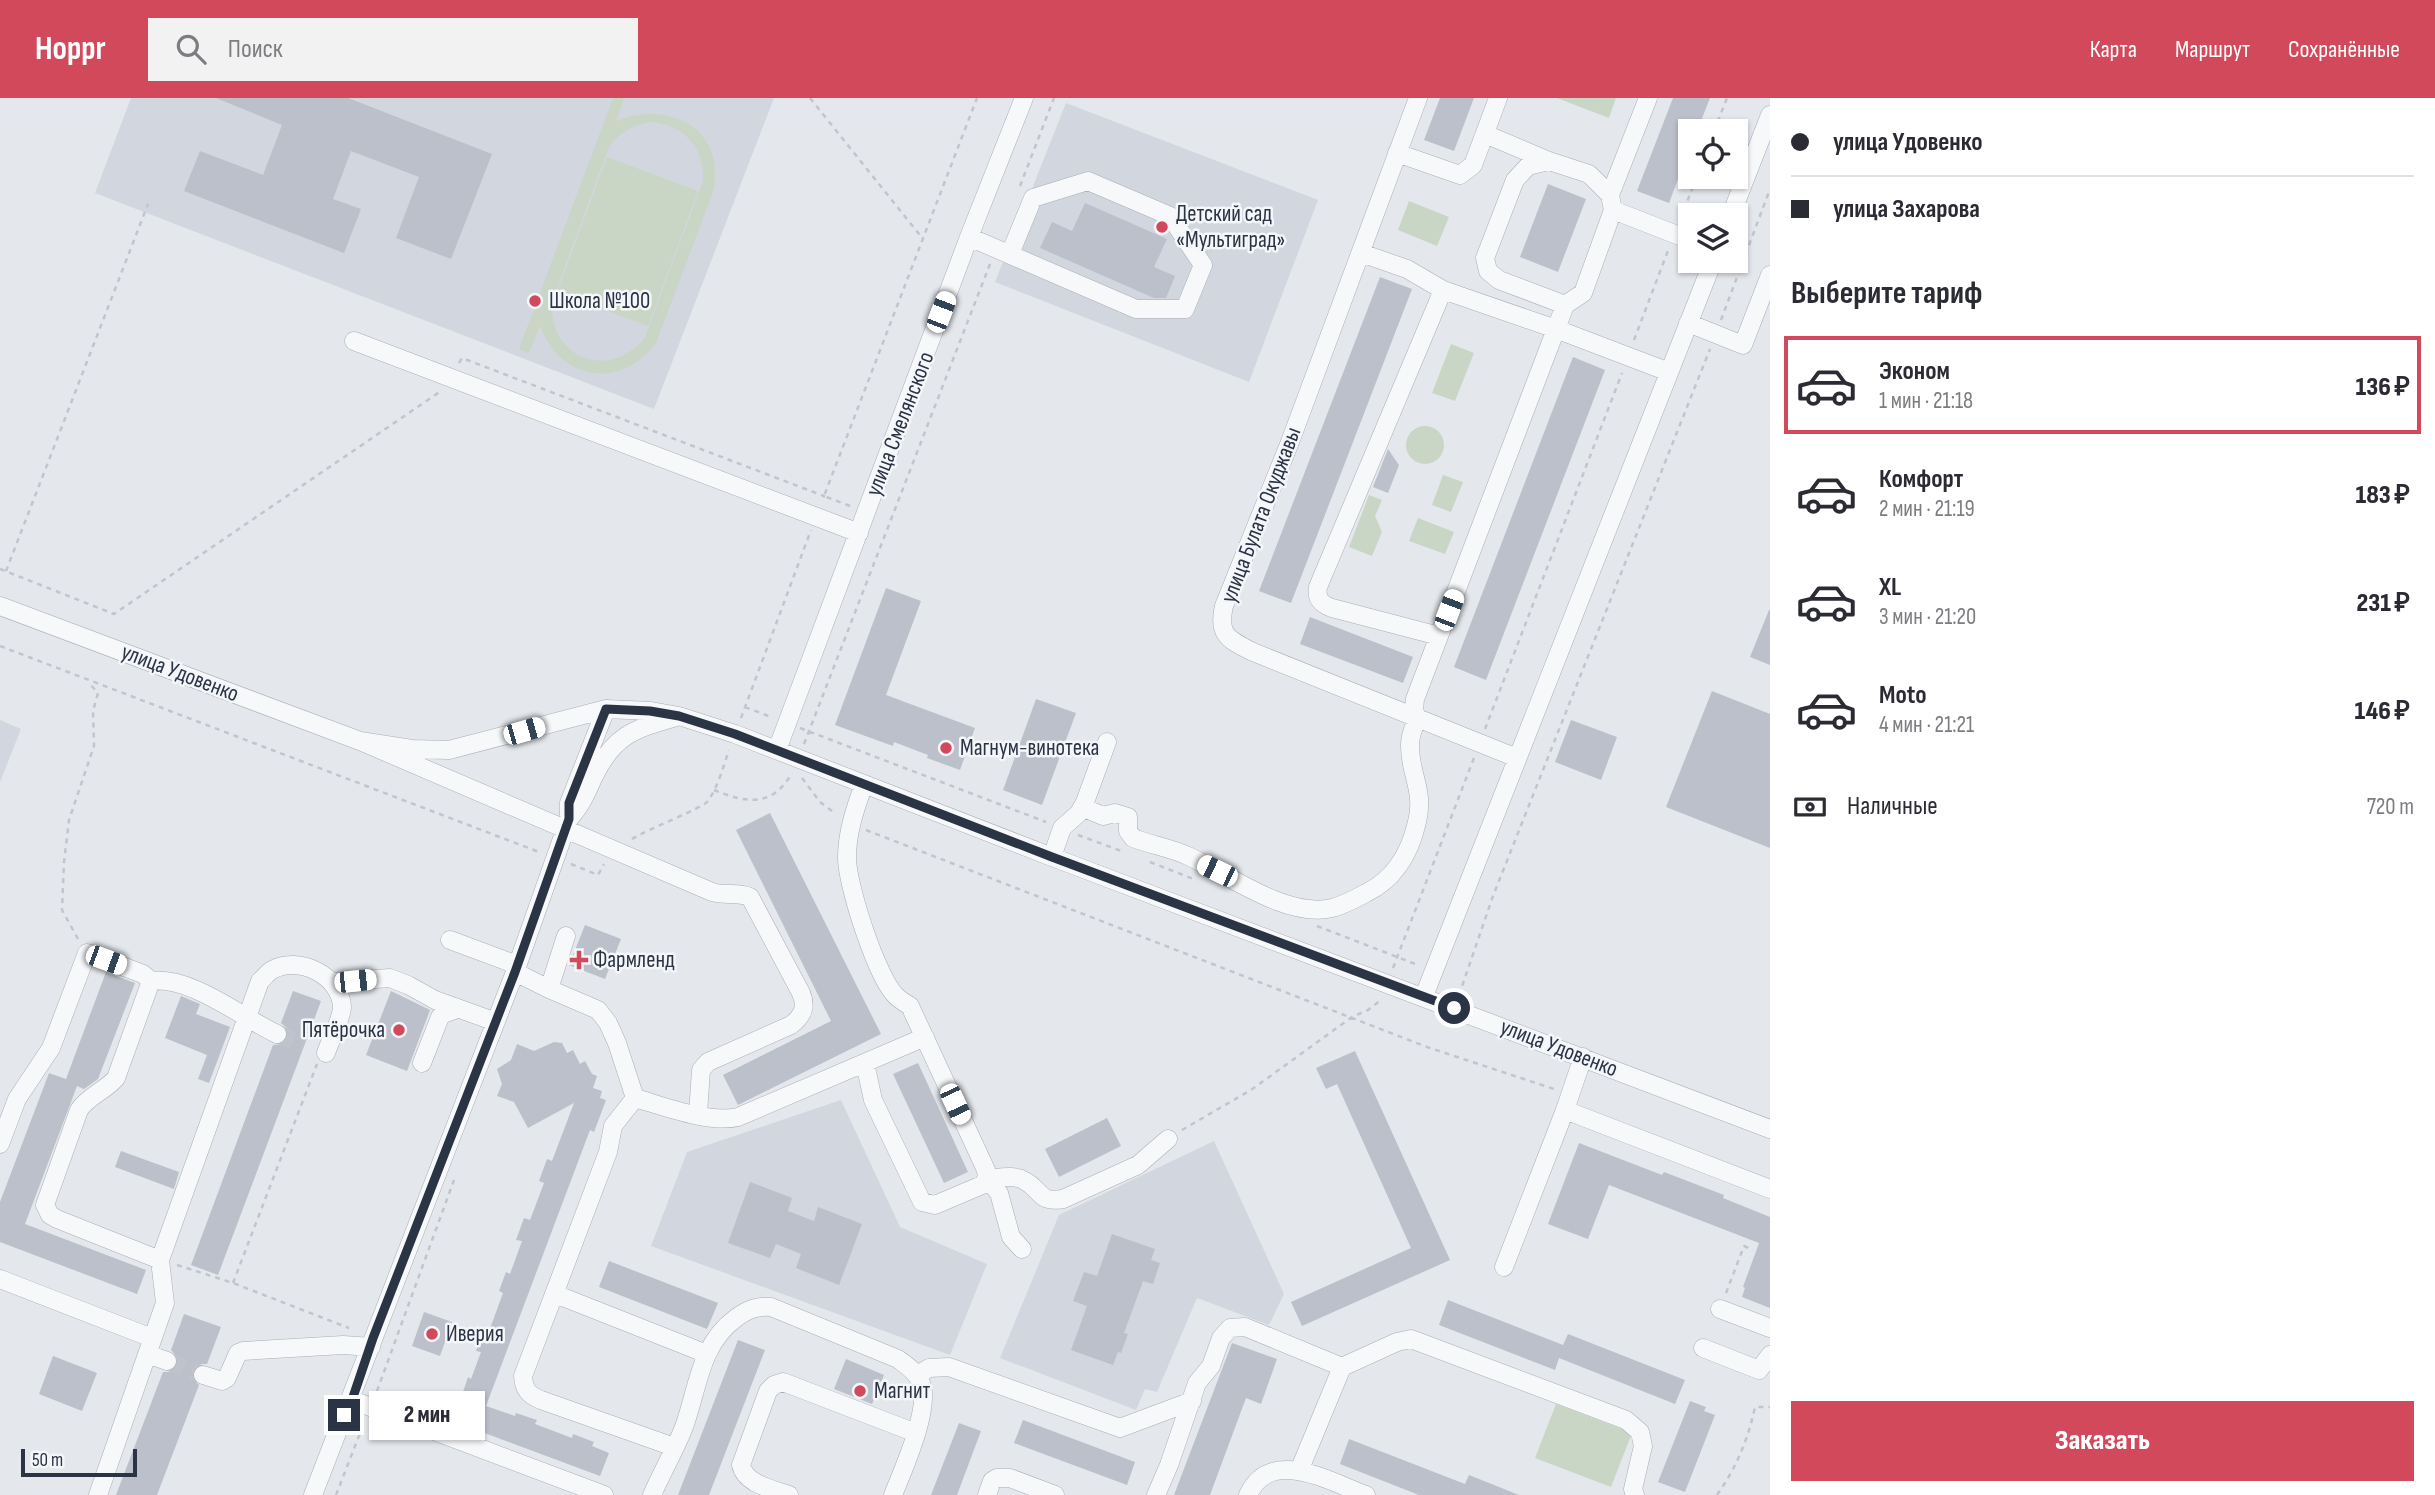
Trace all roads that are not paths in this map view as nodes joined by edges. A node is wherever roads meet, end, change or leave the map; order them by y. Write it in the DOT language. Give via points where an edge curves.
graph roads {
  1 [pos="1024,98"];
  2 [pos="1418,98"];
  3 [pos="1498,98"];
  4 [pos="1647,98"];
  5 [pos="1770,115"];
  6 [pos="1485,134"];
  7 [pos="1397,153"];
  8 [pos="1549,161"];
  9 [pos="1612,202"];
  10 [pos="1736,203"];
  11 [pos="1678,235"];
  12 [pos="970,237"];
  13 [pos="1003,251"];
  14 [pos="1361,253"];
  15 [pos="1708,273"];
  16 [pos="1770,275"];
  17 [pos="1443,290"];
  18 [pos="1565,305"];
  19 [pos="1688,323"];
  20 [pos="1556,329"];
  21 [pos="354,341"];
  22 [pos="1669,372"];
  23 [pos="859,533"];
  24 [pos="0,606"];
  25 [pos="1439,636"];
  26 [pos="606,709"];
  27 [pos="626,710"];
  28 [pos="679,716"];
  29 [pos="1417,718"];
  30 [pos="623,736"];
  31 [pos="360,741"];
  32 [pos="1107,742"];
  33 [pos="777,750"];
  34 [pos="1517,758"];
  35 [pos="864,784"];
  36 [pos="1082,807"];
  37 [pos="571,818"];
  38 [pos="1052,857"];
  39 [pos="566,936"];
  40 [pos="450,940"];
  41 [pos="516,968"];
  42 [pos="151,981"];
  43 [pos="332,982"];
  44 [pos="549,989"];
  45 [pos="1424,996"];
  46 [pos="457,1009"];
  47 [pos="247,1018"];
  48 [pos="496,1022"];
  49 [pos="278,1034"];
  50 [pos="925,1037"];
  51 [pos="1583,1057"];
  52 [pos="321,1058"];
  53 [pos="422,1063"];
  54 [pos="865,1063"];
  55 [pos="635,1098"];
  56 [pos="1565,1110"];
  57 [pos="698,1114"];
  58 [pos="1770,1129"];
  59 [pos="1168,1139"];
  60 [pos="0,1144"];
  61 [pos="986,1179"];
  62 [pos="1770,1189"];
  63 [pos="1022,1249"];
  64 [pos="160,1259"];
  65 [pos="1504,1267"];
  66 [pos="0,1279"];
  67 [pos="555,1294"];
  68 [pos="1722,1304"];
  69 [pos="1770,1328"];
  70 [pos="372,1343"];
  71 [pos="150,1346"];
  72 [pos="1703,1348"];
  73 [pos="707,1354"];
  74 [pos="1770,1354"];
  75 [pos="167,1361"];
  76 [pos="1342,1367"];
  77 [pos="203,1375"];
  78 [pos="917,1375"];
  79 [pos="352,1400"];
  80 [pos="1192,1401"];
  81 [pos="916,1433"];
  82 [pos="674,1447"];
  83 [pos="1299,1471"];
  84 [pos="98,1495"];
  85 [pos="313,1495"];
  86 [pos="604,1495"];
  87 [pos="652,1495"];
  88 [pos="789,1495"];
  89 [pos="893,1495"];
  90 [pos="987,1495"];
  91 [pos="1055,1495"];
  92 [pos="1156,1495"];
  93 [pos="1248,1495"];
  94 [pos="1366,1495"];
  95 [pos="1635,1495"];
  1 -- 12 [label="street, улица Смелянского"];
  2 -- 7 [label="street, улица Булата Окуджавы"];
  3 -- 6 [label="street"];
  4 -- 9 [label="street"];
  5 -- 10 [label="street"];
  6 -- 7 [label="street" via="1473,165 1460,175"];
  6 -- 8 [label="street"];
  7 -- 14 [label="street, улица Булата Окуджавы"];
  8 -- 9 [label="street" via="1589,174"];
  8 -- 18 [label="street" via="1528,166 1516,180 1485,258 1488,271 1499,279"];
  9 -- 11 [label="street"];
  9 -- 18 [label="street" via="1583,293"];
  12 -- 13 [label="street"];
  12 -- 23 [label="street, улица Смелянского"];
  13 -- 13 [label="street" via="1136,309 1185,309 1203,265 1170,216 1088,180 1033,198"];
  14 -- 17 [label="street" via="1407,269"];
  14 -- 29 [label="street, улица Булата Окуджавы" via="1220,621 1223,632 1244,648"];
  15 -- 19 [label="street"];
  16 -- 19 [label="street" via="1743,345"];
  17 -- 20 [label="street"];
  17 -- 25 [label="street" via="1317,594 1332,608"];
  18 -- 20 [label="street"];
  19 -- 22 [label="street"];
  20 -- 22 [label="street"];
  20 -- 25 [label="street"];
  21 -- 23 [label="street"];
  22 -- 34 [label="street"];
  23 -- 33 [label="street, улица Смелянского"];
  24 -- 31 [label="street, улица Удовенко"];
  25 -- 29 [label="street" via="1415,699"];
  26 -- 27 [label="street, улица Удовенко"];
  26 -- 31 [label="street, улица Удовенко" via="449,750"];
  26 -- 37 [label="street" via="569,803"];
  27 -- 28 [label="street, улица Удовенко"];
  27 -- 30 [label="street"];
  28 -- 30 [label="street"];
  28 -- 33 [label="street, улица Удовенко"];
  29 -- 34 [label="street, улица Булата Окуджавы"];
  29 -- 36 [label="street" via="1409,746 1420,808 1408,852 1395,872 1376,888 1330,908 1283,903 1187,856 1133,838 1128,817 1122,813 1103,816"];
  30 -- 37 [label="street" via="600,763"];
  31 -- 37 [label="street, улица Удовенко"];
  32 -- 36 [label="street"];
  33 -- 35 [label="street, улица Удовенко"];
  34 -- 45 [label="street"];
  35 -- 38 [label="street, улица Удовенко"];
  35 -- 50 [label="street" via="850,824 847,860 851,891 888,985 910,1006"];
  36 -- 38 [label="street" via="1062,828"];
  37 -- 41 [label="street"];
  37 -- 57 [label="street, улица Удовенко" via="712,892 750,897 801,993 804,1010 799,1019 708,1062 701,1070"];
  38 -- 45 [label="street, улица Удовенко"];
  39 -- 44 [label="street"];
  40 -- 41 [label="street"];
  41 -- 44 [label="street"];
  41 -- 48 [label="street"];
  42 -- 47 [label="street" via="189,988"];
  42 -- 60 [label="street" via="87,953 51,1048 17,1100"];
  42 -- 64 [label="street" via="116,1077 79,1110 45,1206 57,1219"];
  43 -- 46 [label="street" via="390,978"];
  43 -- 47 [label="street" via="303,966 272,970 260,981"];
  43 -- 52 [label="street" via="342,1009"];
  44 -- 55 [label="street" via="598,1010 617,1043"];
  45 -- 51 [label="street, улица Удовенко"];
  46 -- 48 [label="street"];
  46 -- 53 [label="street" via="440,1017"];
  47 -- 49 [label="street"];
  47 -- 64 [label="street"];
  48 -- 70 [label="street"];
  50 -- 54 [label="street"];
  50 -- 61 [label="street" via="986,1170"];
  51 -- 56 [label="street"];
  51 -- 58 [label="street, улица Удовенко"];
  54 -- 57 [label="street" via="738,1117"];
  54 -- 61 [label="street" via="873,1100 922,1202 935,1205"];
  55 -- 57 [label="street"];
  55 -- 67 [label="street" via="612,1126 608,1152"];
  56 -- 62 [label="street"];
  56 -- 65 [label="street"];
  59 -- 61 [label="street" via="1138,1165 1063,1199 1039,1196 1024,1180"];
  61 -- 63 [label="street" via="999,1193 1011,1237"];
  64 -- 71 [label="street" via="165,1303"];
  66 -- 71 [label="street"];
  67 -- 73 [label="street"];
  67 -- 82 [label="street" via="523,1376 527,1392"];
  68 -- 69 [label="street"];
  70 -- 77 [label="street" via="243,1351 237,1353 227,1378 222,1381"];
  70 -- 79 [label="street"];
  71 -- 75 [label="street"];
  71 -- 84 [label="street"];
  72 -- 74 [label="street" via="1759,1370"];
  73 -- 78 [label="street" via="726,1325 758,1306 771,1307 898,1359"];
  73 -- 82 [label="street"];
  76 -- 80 [label="street" via="1237,1326 1221,1338"];
  76 -- 83 [label="street"];
  76 -- 95 [label="street" via="1411,1339 1626,1420 1640,1432 1643,1446"];
  78 -- 80 [label="street" via="929,1368 949,1367 1120,1428"];
  78 -- 81 [label="street" via="923,1398"];
  79 -- 85 [label="street"];
  79 -- 86 [label="street"];
  80 -- 92 [label="street"];
  81 -- 88 [label="street" via="783,1382 774,1385 741,1465 751,1480"];
  81 -- 89 [label="street"];
  82 -- 87 [label="street"];
  83 -- 93 [label="street" via="1283,1468 1268,1472"];
  83 -- 94 [label="street"];
  90 -- 91 [label="street" via="992,1481 1003,1478"];
}
